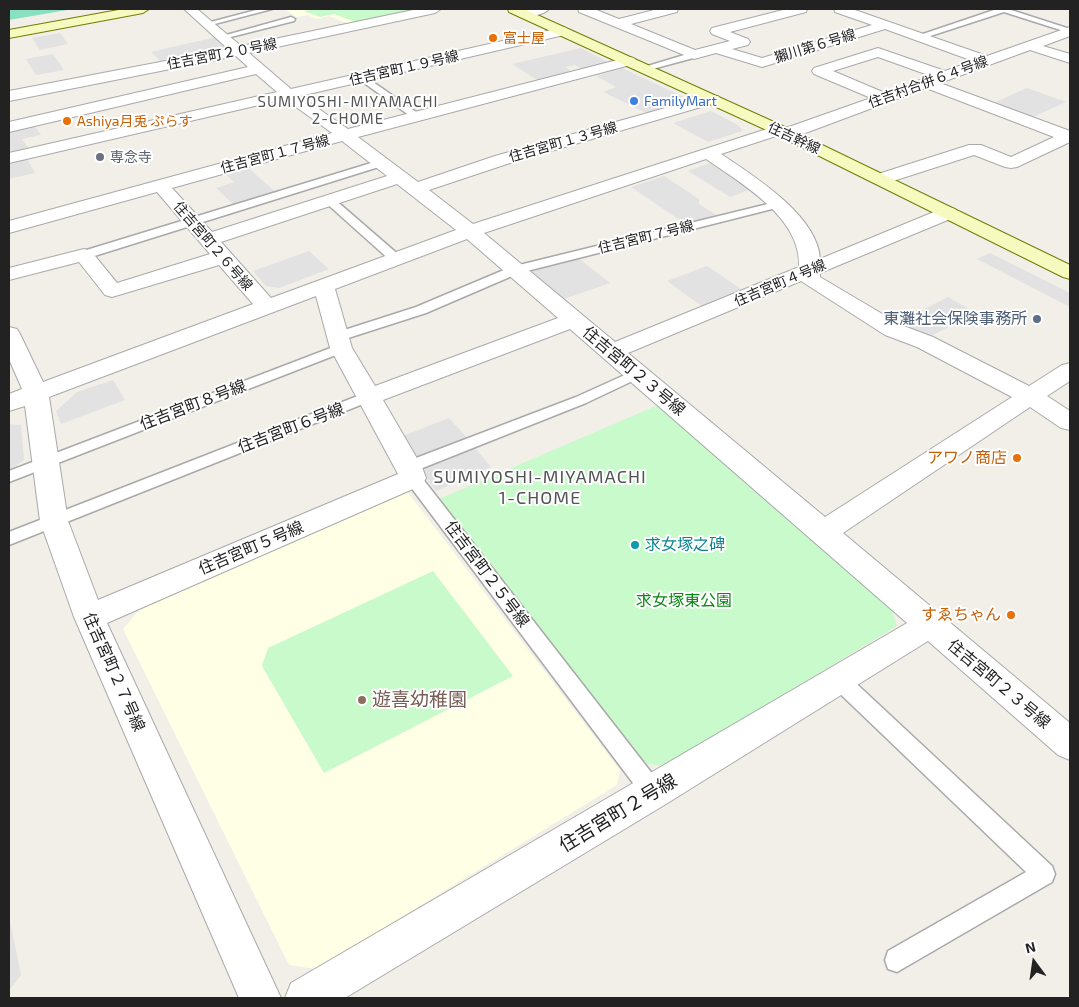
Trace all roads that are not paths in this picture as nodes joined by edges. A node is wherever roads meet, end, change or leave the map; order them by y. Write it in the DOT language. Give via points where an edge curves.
graph roads {
  1 [pos="143,9"];
  2 [pos="268,9"];
  3 [pos="435,9"];
  4 [pos="542,9"];
  5 [pos="584,9"];
  6 [pos="672,9"];
  7 [pos="801,9"];
  8 [pos="868,9"];
  9 [pos="1003,9"];
  10 [pos="519,11"];
  11 [pos="846,11"];
  12 [pos="291,19"];
  13 [pos="618,23"];
  14 [pos="885,25"];
  15 [pos="215,30"];
  16 [pos="564,31"];
  17 [pos="1070,31"];
  18 [pos="9,34"];
  19 [pos="918,37"];
  20 [pos="1030,46"];
  21 [pos="716,49"];
  22 [pos="694,55"];
  23 [pos="1070,59"];
  24 [pos="629,61"];
  25 [pos="986,61"];
  26 [pos="645,68"];
  27 [pos="259,69"];
  28 [pos="944,76"];
  29 [pos="363,78"];
  30 [pos="926,83"];
  31 [pos="289,95"];
  32 [pos="9,96"];
  33 [pos="884,98"];
  34 [pos="713,99"];
  35 [pos="416,116"];
  36 [pos="9,127"];
  37 [pos="783,132"];
  38 [pos="345,134"];
  39 [pos="1069,136"];
  40 [pos="708,153"];
  41 [pos="9,158"];
  42 [pos="381,163"];
  43 [pos="880,179"];
  44 [pos="408,183"];
  45 [pos="160,185"];
  46 [pos="329,200"];
  47 [pos="776,205"];
  48 [pos="948,213"];
  49 [pos="192,222"];
  50 [pos="9,227"];
  51 [pos="470,231"];
  52 [pos="208,240"];
  53 [pos="84,254"];
  54 [pos="223,257"];
  55 [pos="396,259"];
  56 [pos="516,270"];
  57 [pos="808,271"];
  58 [pos="1070,273"];
  59 [pos="9,274"];
  60 [pos="324,286"];
  61 [pos="267,307"];
  62 [pos="574,320"];
  63 [pos="9,334"];
  64 [pos="339,342"];
  65 [pos="612,352"];
  66 [pos="1070,370"];
  67 [pos="638,373"];
  68 [pos="1030,396"];
  69 [pos="368,397"];
  70 [pos="23,398"];
  71 [pos="1070,422"];
  72 [pos="46,463"];
  73 [pos="411,472"];
  74 [pos="9,477"];
  75 [pos="54,521"];
  76 [pos="822,532"];
  77 [pos="9,539"];
  78 [pos="89,617"];
  79 [pos="929,625"];
  80 [pos="839,680"];
  81 [pos="1070,744"];
  82 [pos="653,792"];
  83 [pos="897,960"];
  84 [pos="260,998"];
  85 [pos="306,998"];
  1 -- 18 [label="street"];
  2 -- 15 [label="lane"];
  3 -- 15 [label="street, 住吉宮町２０号線"];
  4 -- 10 [label="street"];
  5 -- 13 [label="street"];
  6 -- 13 [label="street"];
  7 -- 21 [label="street" via="717,31 742,42"];
  8 -- 11 [label="street"];
  9 -- 17 [label="lane"];
  9 -- 19 [label="lane"];
  10 -- 16 [label="street, 住吉幹線"];
  11 -- 14 [label="street"];
  12 -- 15 [label="lane"];
  13 -- 22 [label="street"];
  14 -- 19 [label="street"];
  14 -- 21 [label="street, 獺川第６号線" via="762,63"];
  15 -- 27 [label="street, 住吉宮町２３号線"];
  15 -- 32 [label="street, 住吉宮町２０号線"];
  16 -- 24 [label="street, 住吉幹線"];
  16 -- 29 [label="street, 住吉宮町１９号線"];
  17 -- 20 [label="street, 住吉村合併６４号線"];
  19 -- 25 [label="street"];
  20 -- 23 [label="street"];
  20 -- 25 [label="street, 住吉村合併６４号線"];
  21 -- 22 [label="street"];
  22 -- 26 [label="lane"];
  24 -- 26 [label="street, 住吉幹線"];
  24 -- 35 [label="street, 住吉宮町１７号線"];
  25 -- 28 [label="street, 住吉村合併６４号線"];
  26 -- 34 [label="street, 住吉幹線"];
  27 -- 31 [label="street, 住吉宮町２３号線"];
  27 -- 36 [label="street"];
  28 -- 30 [label="street, 住吉村合併６４号線"];
  28 -- 33 [label="street" via="878,52 819,70"];
  29 -- 31 [label="street, 住吉宮町１９号線"];
  29 -- 35 [label="lane"];
  30 -- 33 [label="street, 住吉村合併６４号線"];
  30 -- 39 [label="street"];
  31 -- 38 [label="street, 住吉宮町２３号線"];
  31 -- 41 [label="street, 住吉宮町１９号線"];
  33 -- 37 [label="street, 住吉村合併６４号線"];
  34 -- 37 [label="street, 住吉幹線"];
  34 -- 44 [label="street, 住吉宮町１３号線" via="501,160"];
  35 -- 38 [label="street, 住吉宮町１７号線"];
  37 -- 40 [label="street, 住吉村合併６４号線"];
  37 -- 43 [label="street, 住吉幹線"];
  38 -- 42 [label="street, 住吉宮町２３号線"];
  38 -- 45 [label="street, 住吉宮町１７号線"];
  39 -- 43 [label="street" via="1011,163 974,149"];
  40 -- 47 [label="street"];
  40 -- 51 [label="street, 住吉村合併６４号線"];
  42 -- 44 [label="street, 住吉宮町２３号線"];
  42 -- 49 [label="lane"];
  43 -- 48 [label="street, 住吉幹線"];
  44 -- 46 [label="street, 住吉宮町１３号線"];
  44 -- 51 [label="street, 住吉宮町２３号線"];
  45 -- 49 [label="street, 住吉宮町２６号線"];
  45 -- 50 [label="street, 住吉宮町１７号線"];
  46 -- 52 [label="street, 住吉宮町１３号線"];
  46 -- 55 [label="lane"];
  47 -- 56 [label="lane, 住吉宮町７号線"];
  47 -- 57 [label="street" via="802,232 810,250"];
  48 -- 57 [label="street, 住吉宮町４号線"];
  48 -- 58 [label="street, 住吉幹線"];
  49 -- 52 [label="street, 住吉宮町２６号線"];
  49 -- 53 [label="lane"];
  51 -- 55 [label="street, 住吉村合併６４号線"];
  51 -- 56 [label="street, 住吉宮町２３号線"];
  52 -- 54 [label="street, 住吉宮町２６号線"];
  53 -- 54 [label="street" via="112,291"];
  53 -- 59 [label="street"];
  54 -- 61 [label="street, 住吉宮町２６号線"];
  55 -- 60 [label="street, 住吉村合併６４号線"];
  56 -- 62 [label="street, 住吉宮町２３号線"];
  56 -- 64 [label="lane, 住吉宮町８号線"];
  57 -- 65 [label="street, 住吉宮町４号線"];
  57 -- 68 [label="street" via="810,280 893,330 925,342"];
  60 -- 61 [label="street, 住吉村合併６４号線"];
  60 -- 64 [label="street, 住吉宮町２５号線"];
  61 -- 70 [label="street, 住吉村合併６４号線"];
  62 -- 65 [label="street, 住吉宮町２３号線"];
  62 -- 69 [label="street, 住吉宮町６号線"];
  63 -- 70 [label="street, 住吉宮町２７号線"];
  64 -- 69 [label="street, 住吉宮町２５号線"];
  64 -- 72 [label="lane, 住吉宮町８号線"];
  65 -- 67 [label="street, 住吉宮町２３号線"];
  66 -- 68 [label="street"];
  67 -- 73 [label="lane"];
  67 -- 76 [label="street, 住吉宮町２３号線"];
  68 -- 71 [label="street"];
  68 -- 76 [label="street"];
  69 -- 73 [label="street, 住吉宮町２５号線"];
  69 -- 75 [label="lane, 住吉宮町６号線"];
  70 -- 72 [label="street, 住吉宮町２７号線"];
  72 -- 74 [label="lane, 住吉宮町８号線"];
  72 -- 75 [label="street, 住吉宮町２７号線"];
  73 -- 78 [label="street, 住吉宮町５号線"];
  73 -- 82 [label="lane, 住吉宮町２５号線"];
  75 -- 77 [label="lane, 住吉宮町６号線"];
  75 -- 78 [label="street, 住吉宮町２７号線"];
  76 -- 79 [label="street, 住吉宮町２３号線"];
  78 -- 84 [label="street, 住吉宮町２７号線"];
  79 -- 80 [label="street, 住吉宮町２号線"];
  79 -- 81 [label="street, 住吉宮町２３号線"];
  80 -- 82 [label="street, 住吉宮町２号線"];
  80 -- 83 [label="lane" via="1044,874"];
  82 -- 85 [label="street, 住吉宮町２号線"];
}
